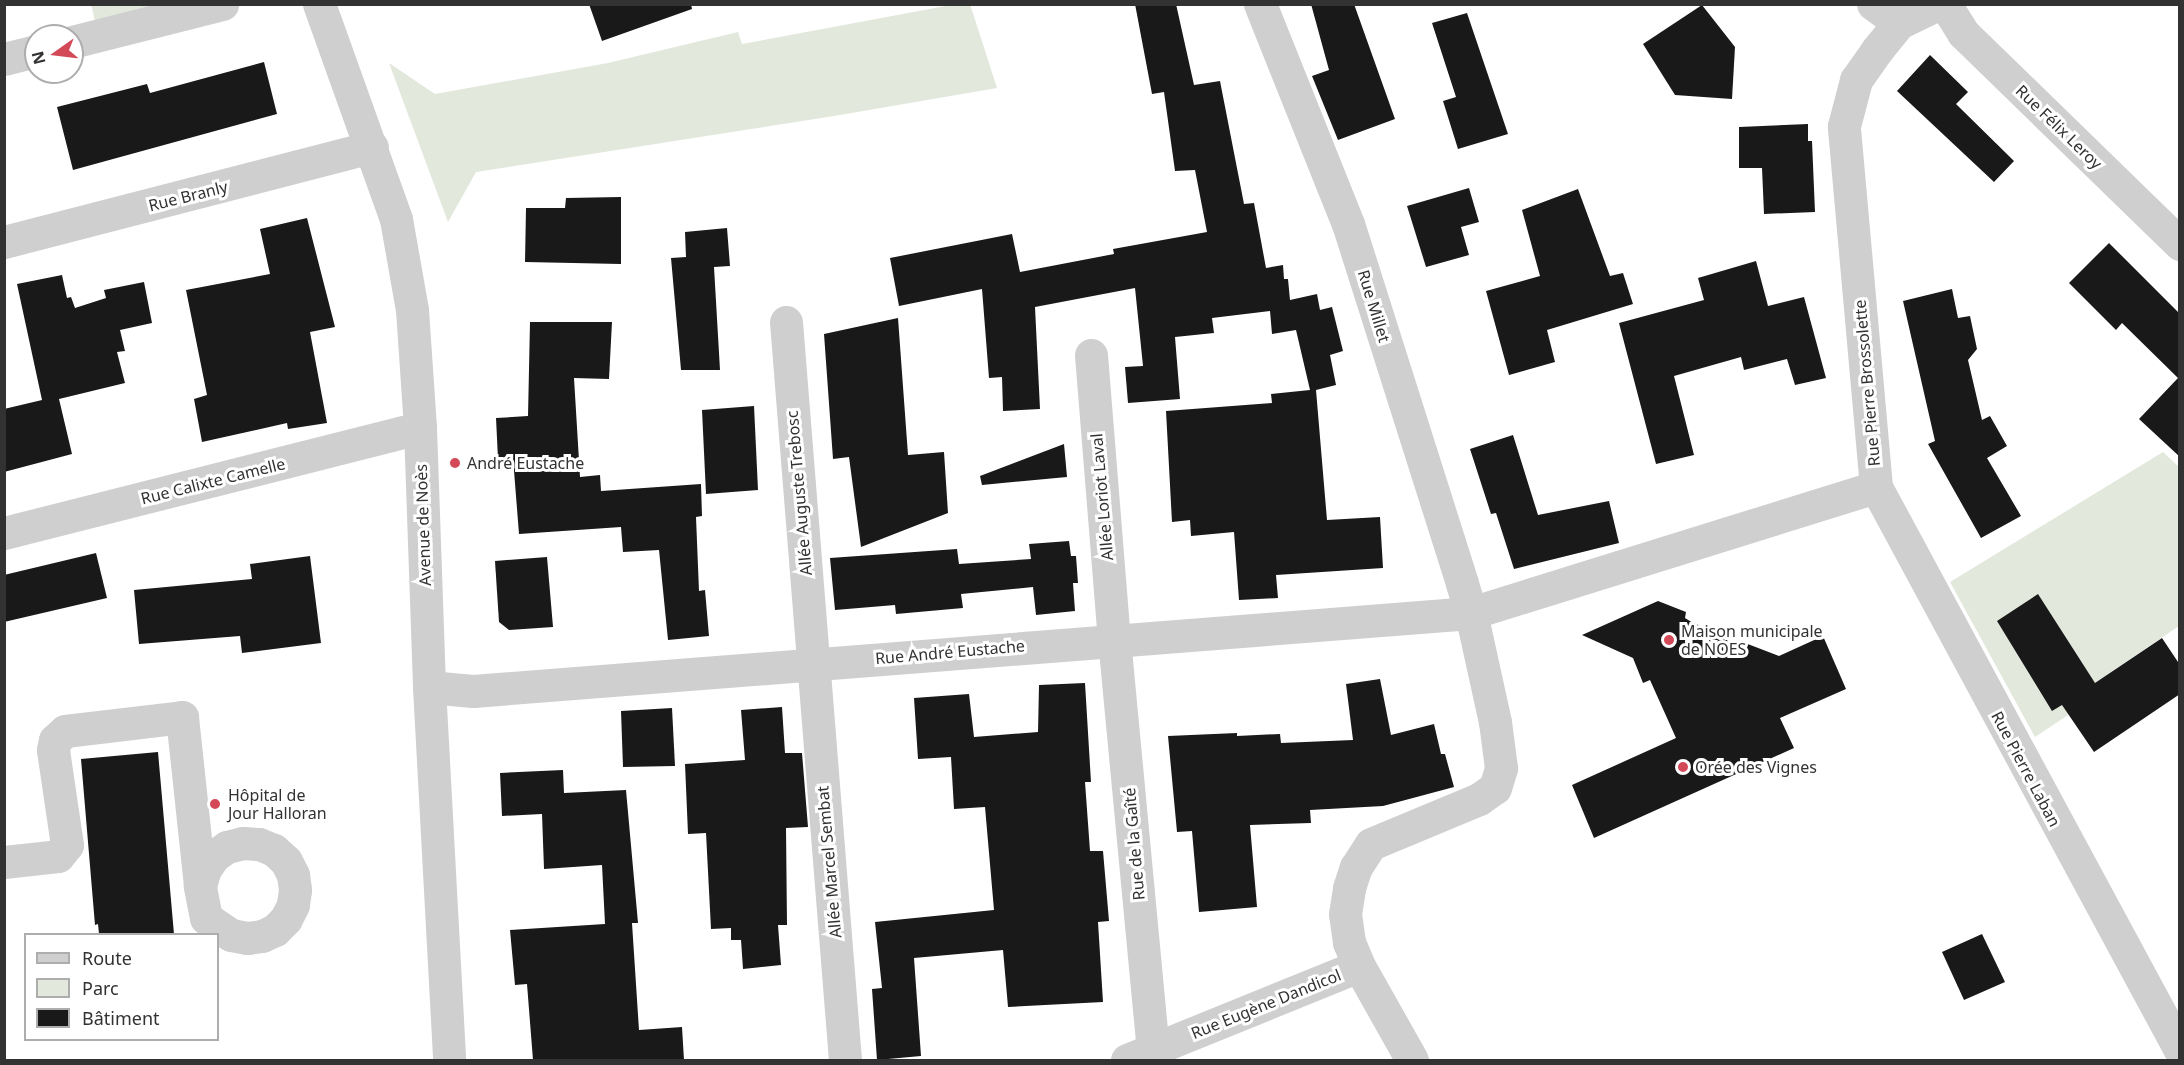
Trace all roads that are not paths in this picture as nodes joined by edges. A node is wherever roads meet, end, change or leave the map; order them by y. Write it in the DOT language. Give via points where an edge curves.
graph roads {
  1 [pos="222,4"];
  2 [pos="319,4"];
  3 [pos="1260,4"];
  4 [pos="1938,4"];
  5 [pos="1945,4"];
  6 [pos="1886,14"];
  7 [pos="84,39"];
  8 [pos="24,54"];
  9 [pos="4,59"];
  10 [pos="372,147"];
  11 [pos="4,242"];
  12 [pos="2180,244"];
  13 [pos="786,322"];
  14 [pos="1091,355"];
  15 [pos="420,428"];
  16 [pos="1876,487"];
  17 [pos="4,533"];
  18 [pos="1471,613"];
  19 [pos="1114,639"];
  20 [pos="813,663"];
  21 [pos="429,687"];
  22 [pos="4,862"];
  23 [pos="200,885"];
  24 [pos="1359,966"];
  25 [pos="2180,1050"];
  26 [pos="1140,1055"];
  27 [pos="448,1060"];
  28 [pos="845,1060"];
  29 [pos="1412,1060"];
  1 -- 7 [label="street"];
  2 -- 10 [label="street, Avenue de Noès"];
  3 -- 18 [label="street, Rue Millet" via="1348,224"];
  4 -- 6 [label="street, Rue Pierre Brossolette"];
  5 -- 12 [label="street, Rue Félix Leroy" via="1963,33"];
  6 -- 16 [label="street, Rue Pierre Brossolette" via="1856,80 1844,126"];
  8 -- 9 [label="street"];
  10 -- 11 [label="street, Rue Branly"];
  10 -- 15 [label="street, Avenue de Noès" via="396,219 412,310"];
  13 -- 20 [label="street, Allée Auguste Trebosc"];
  14 -- 19 [label="street, Allée Loriot Laval"];
  15 -- 17 [label="street, Rue Calixte Camelle"];
  15 -- 21 [label="street, Avenue de Noès"];
  16 -- 18 [label="street, Rue Pierre Brossolette"];
  16 -- 25 [label="street, Rue Pierre Laban"];
  18 -- 19 [label="street, Rue André Eustache"];
  18 -- 24 [label="street, Rue Eugène Dandicol" via="1502,768 1495,788 1479,800 1371,844 1356,867 1345,914 1349,942"];
  19 -- 20 [label="street, Rue André Eustache"];
  19 -- 26 [label="street, Rue de la Gaîté"];
  20 -- 21 [label="street, Rue André Eustache" via="473,691"];
  20 -- 28 [label="street, Allée Marcel Sembat"];
  21 -- 27 [label="street, Avenue de Noès"];
  22 -- 23 [label="street" via="58,856 68,844 53,750 55,740 65,731 182,717"];
  24 -- 26 [label="street, Rue Eugène Dandicol"];
  24 -- 29 [label="street"];
}
